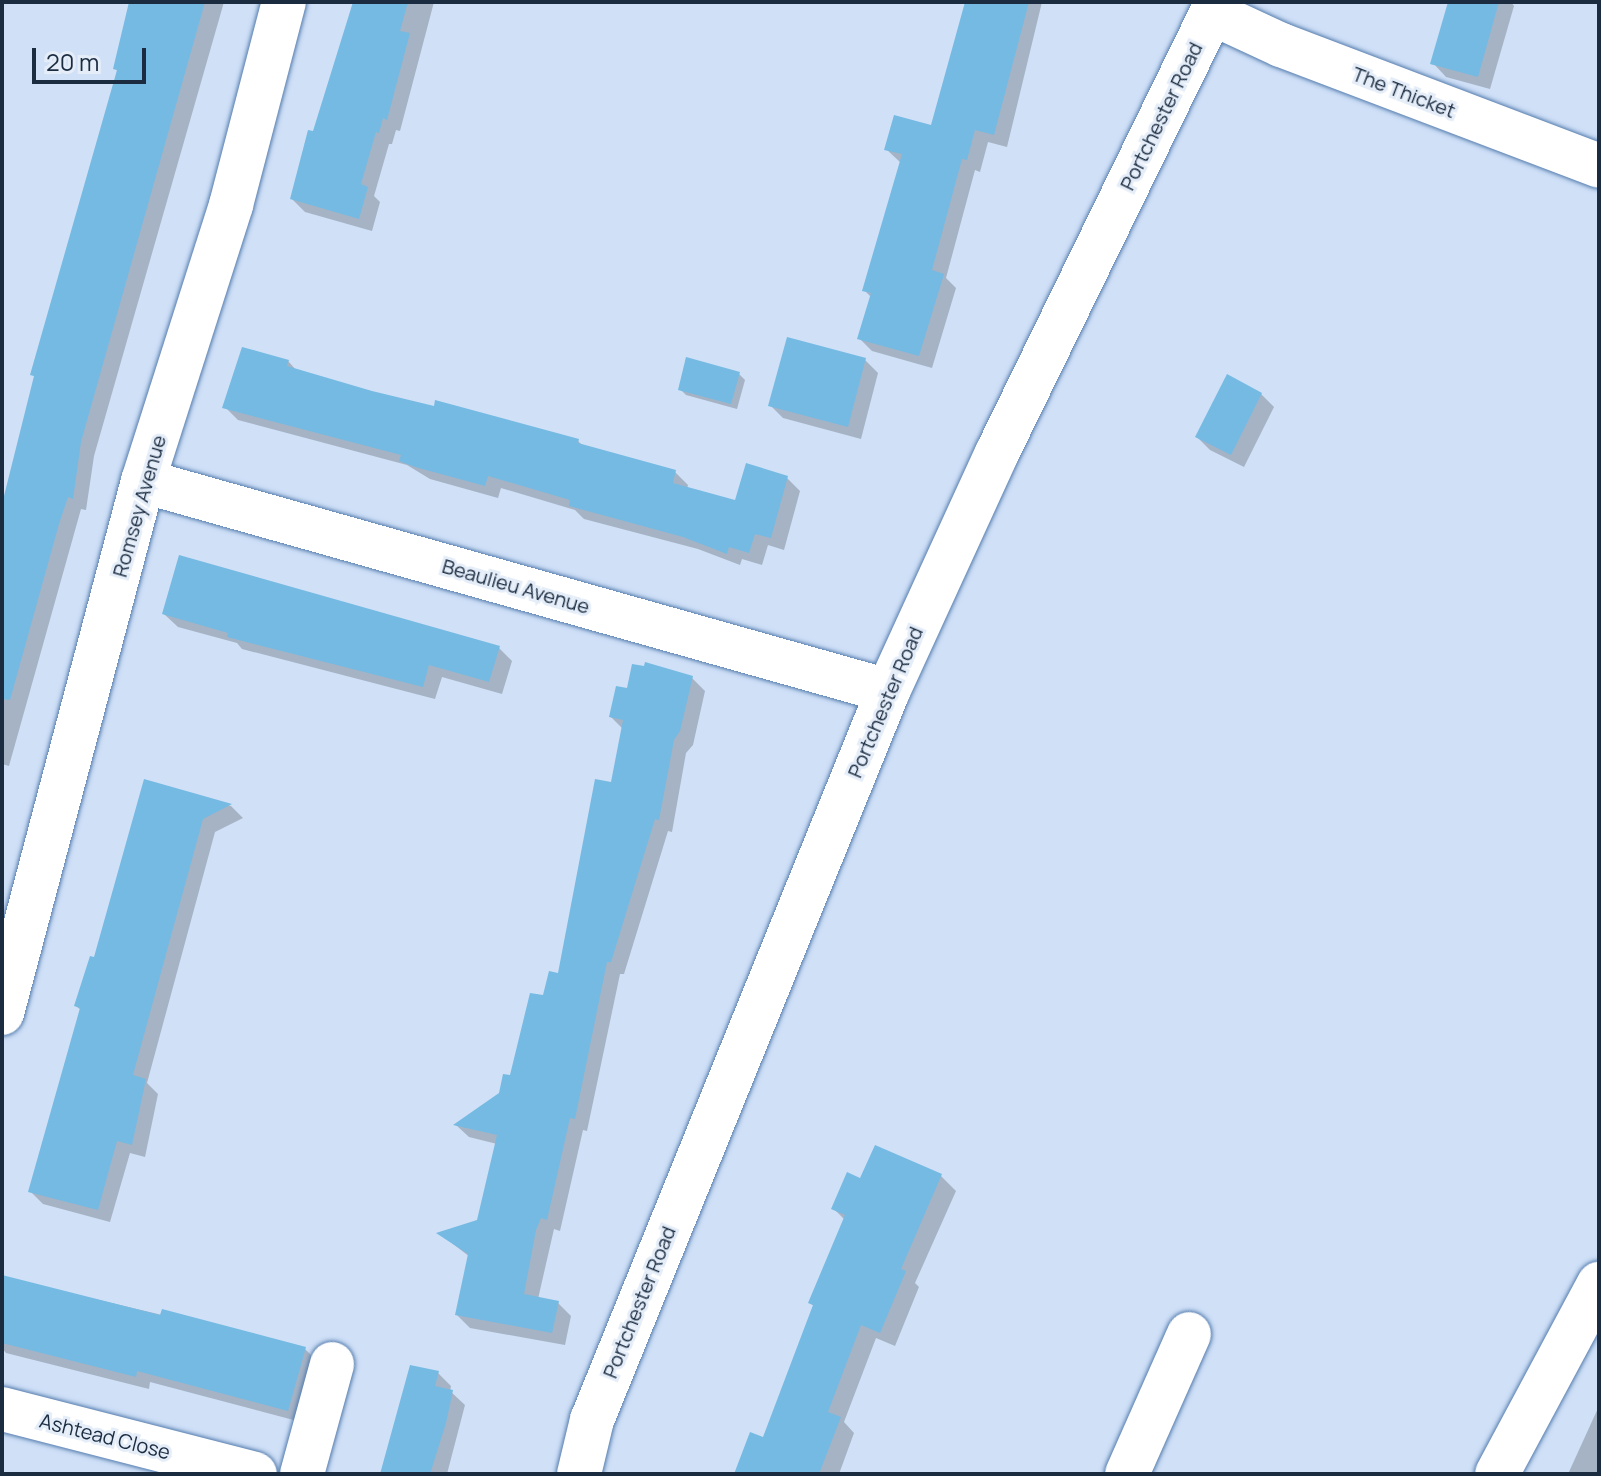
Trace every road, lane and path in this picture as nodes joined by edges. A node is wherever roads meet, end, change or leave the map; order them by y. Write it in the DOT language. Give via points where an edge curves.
graph roads {
  1 [pos="284,2"];
  2 [pos="1214,8"];
  3 [pos="1599,166"];
  4 [pos="143,481"];
  5 [pos="888,691"];
  6 [pos="2,1013"];
  7 [pos="1599,1284"];
  8 [pos="1189,1334"];
  9 [pos="332,1364"];
  10 [pos="2,1409"];
  11 [pos="592,1420"];
  12 [pos="255,1474"];
  13 [pos="302,1474"];
  14 [pos="560,1474"];
  15 [pos="579,1474"];
  16 [pos="1127,1474"];
  17 [pos="1497,1474"];
  1 -- 4 [label="street, Romsey Avenue" via="231,205"];
  2 -- 3 [label="street, The Thicket" via="1281,45"];
  2 -- 5 [label="street, Portchester Road" via="997,453"];
  4 -- 5 [label="street, Beaulieu Avenue"];
  4 -- 6 [label="street, Romsey Avenue"];
  5 -- 11 [label="street, Portchester Road"];
  7 -- 17 [label="street"];
  8 -- 16 [label="street"];
  9 -- 13 [label="street"];
  10 -- 12 [label="street, Ashtead Close"];
  11 -- 14 [label="street, Portchester Road"];
  11 -- 15 [label="street, Portchester Road"];
}
